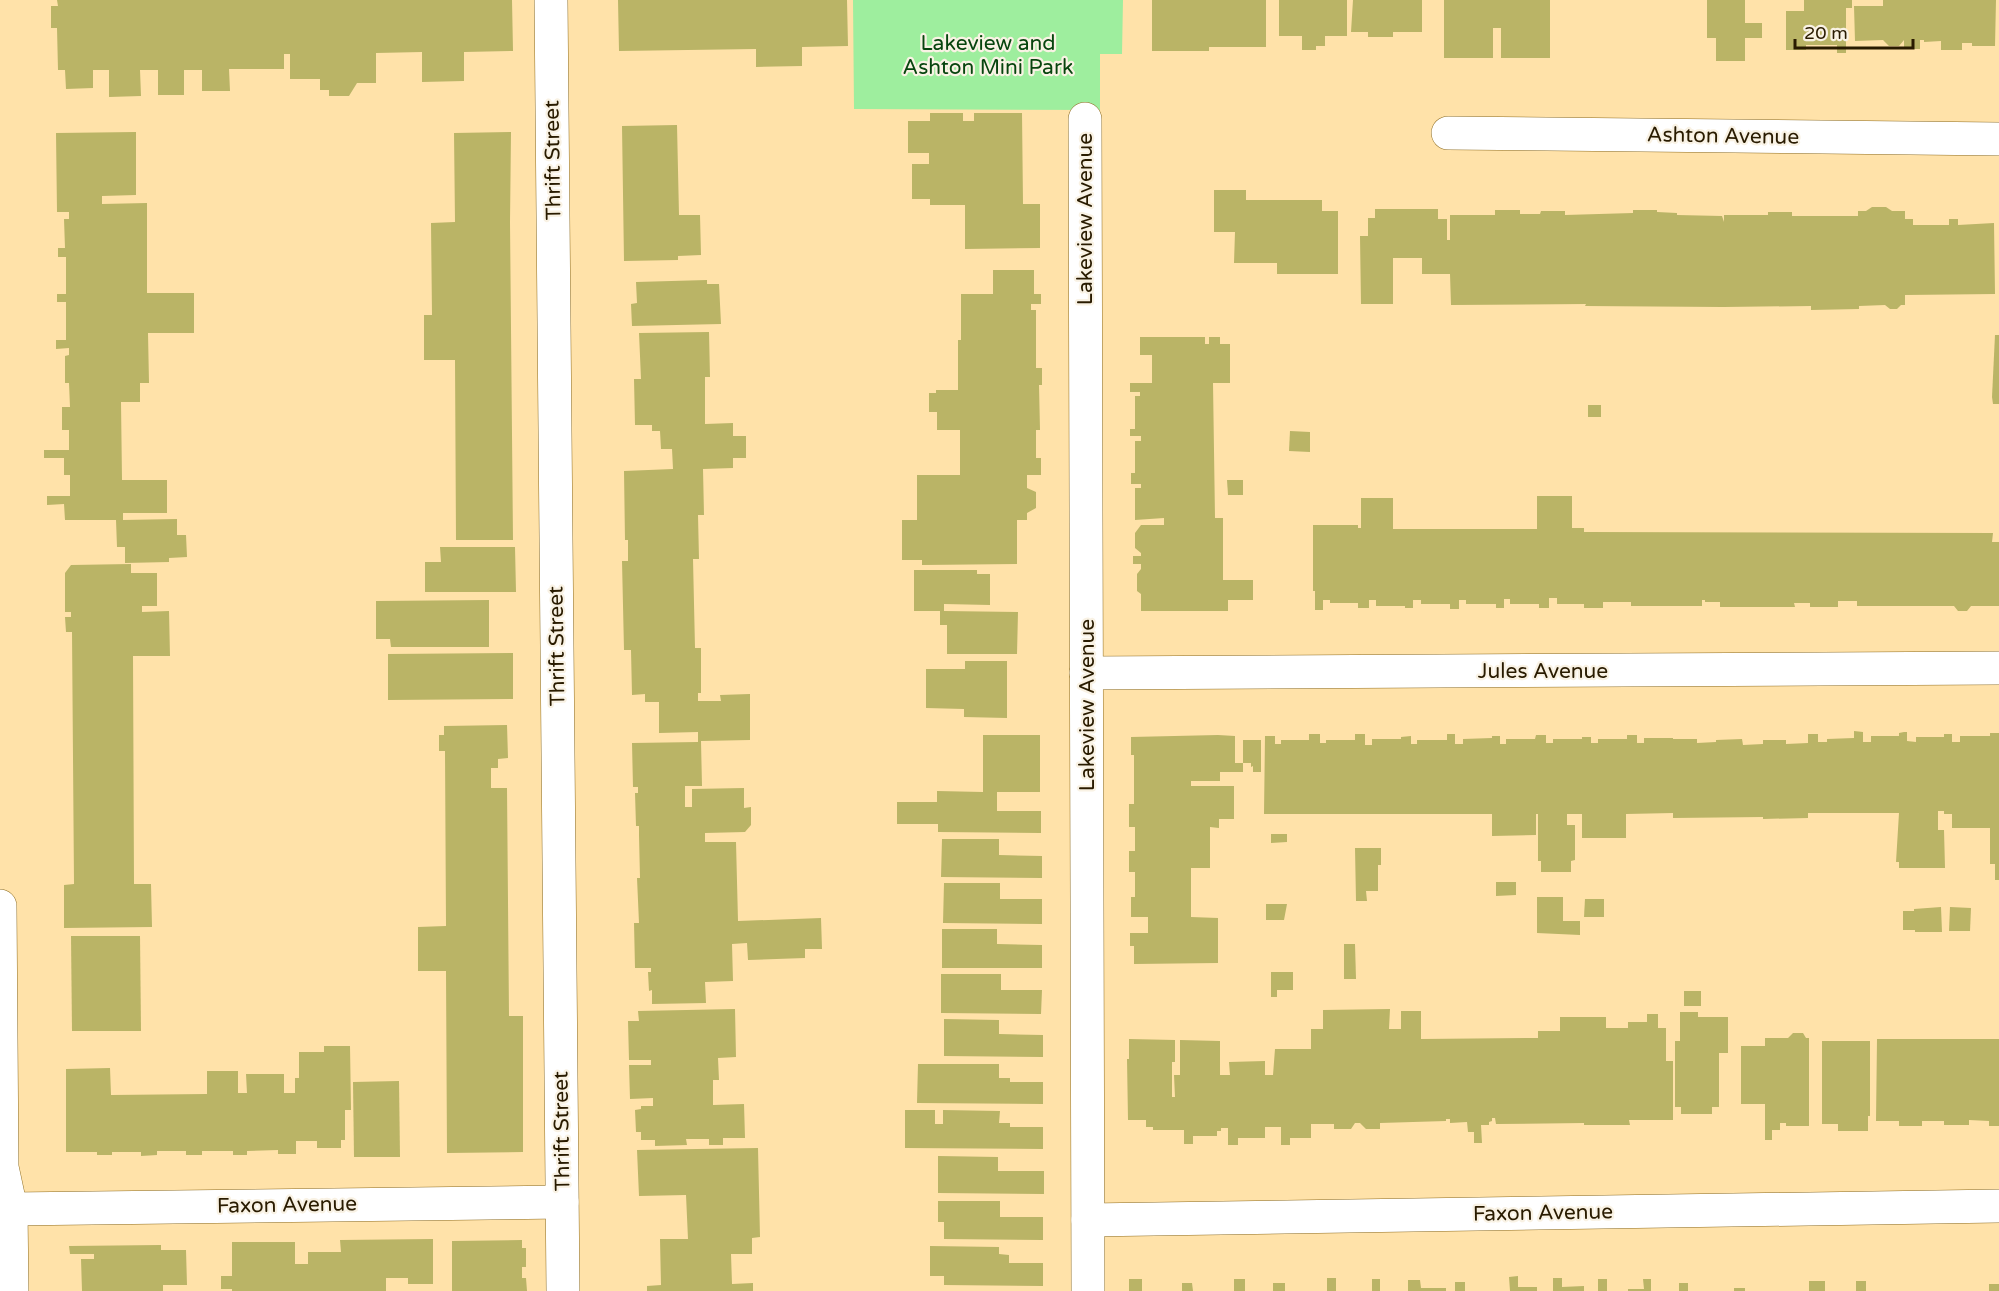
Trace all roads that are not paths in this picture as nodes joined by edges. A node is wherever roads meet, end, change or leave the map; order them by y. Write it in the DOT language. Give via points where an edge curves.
graph roads {
  1 [pos="551,0"];
  2 [pos="1085,119"];
  3 [pos="1448,133"];
  4 [pos="1999,138"];
  5 [pos="1999,668"];
  6 [pos="1086,673"];
  7 [pos="0,906"];
  8 [pos="562,1202"];
  9 [pos="1999,1206"];
  10 [pos="11,1209"];
  11 [pos="1088,1220"];
  12 [pos="12,1291"];
  13 [pos="563,1291"];
  14 [pos="1088,1291"];
  1 -- 8 [label="street, Thrift Street"];
  2 -- 6 [label="street, Lakeview Avenue"];
  3 -- 4 [label="street, Ashton Avenue"];
  5 -- 6 [label="street, Jules Avenue"];
  6 -- 11 [label="street, Lakeview Avenue"];
  7 -- 10 [label="street" via="2,1167"];
  8 -- 10 [label="street, Faxon Avenue"];
  8 -- 13 [label="street, Thrift Street"];
  9 -- 11 [label="street, Faxon Avenue"];
  10 -- 12 [label="street"];
  11 -- 14 [label="street, Lakeview Avenue"];
}
